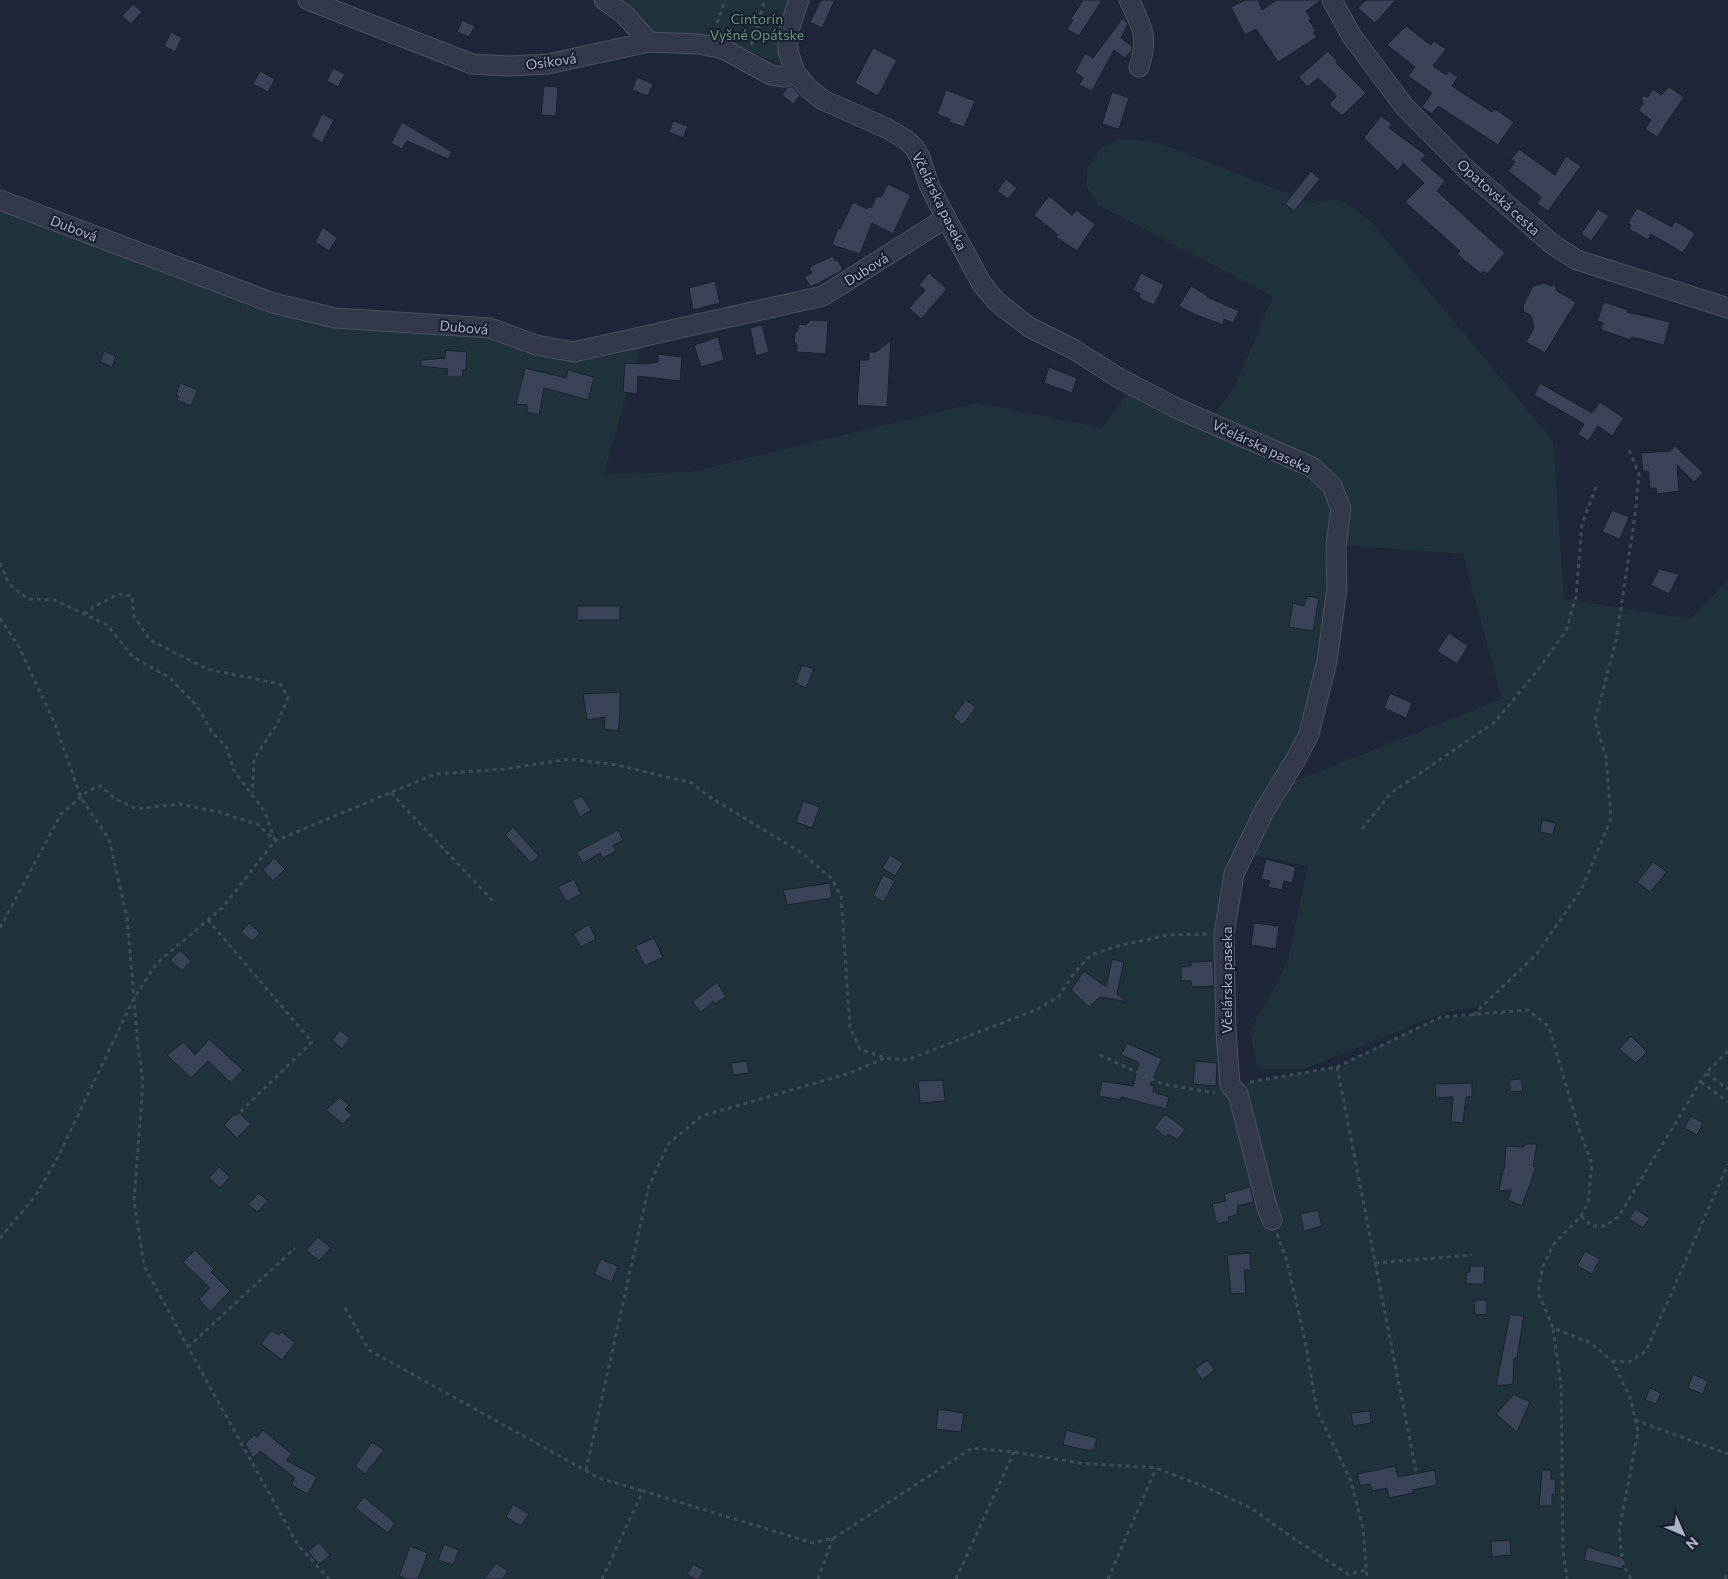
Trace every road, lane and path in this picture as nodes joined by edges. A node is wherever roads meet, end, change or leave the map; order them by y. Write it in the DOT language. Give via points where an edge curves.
graph roads {
  1 [pos="308,0"];
  2 [pos="604,0"];
  3 [pos="726,0"];
  4 [pos="765,0"];
  5 [pos="799,0"];
  6 [pos="1129,0"];
  7 [pos="1332,0"];
  8 [pos="717,23"];
  9 [pos="649,42"];
  10 [pos="751,45"];
  11 [pos="1139,67"];
  12 [pos="796,72"];
  13 [pos="0,200"];
  14 [pos="946,218"];
  15 [pos="1728,308"];
  16 [pos="1629,450"];
  17 [pos="1596,487"];
  18 [pos="0,563"];
  19 [pos="84,614"];
  20 [pos="0,618"];
  21 [pos="391,793"];
  22 [pos="252,794"];
  23 [pos="81,798"];
  24 [pos="1362,829"];
  25 [pos="275,841"];
  26 [pos="493,901"];
  27 [pos="208,920"];
  28 [pos="0,928"];
  29 [pos="1224,934"];
  30 [pos="134,998"];
  31 [pos="1473,1015"];
  32 [pos="1728,1051"];
  33 [pos="1100,1055"];
  34 [pos="885,1058"];
  35 [pos="1337,1066"];
  36 [pos="1706,1073"];
  37 [pos="1701,1082"];
  38 [pos="1728,1089"];
  39 [pos="1234,1090"];
  40 [pos="1728,1102"];
  41 [pos="240,1112"];
  42 [pos="1728,1164"];
  43 [pos="1581,1216"];
  44 [pos="1272,1220"];
  45 [pos="0,1238"];
  46 [pos="295,1248"];
  47 [pos="1472,1255"];
  48 [pos="1375,1263"];
  49 [pos="345,1308"];
  50 [pos="1553,1328"];
  51 [pos="188,1347"];
  52 [pos="1612,1361"];
  53 [pos="1635,1420"];
  54 [pos="1014,1452"];
  55 [pos="1728,1454"];
  56 [pos="1156,1468"];
  57 [pos="586,1470"];
  58 [pos="1419,1486"];
  59 [pos="642,1491"];
  60 [pos="834,1538"];
  61 [pos="1368,1570"];
  62 [pos="1728,1571"];
  63 [pos="329,1579"];
  64 [pos="602,1579"];
  65 [pos="818,1579"];
  66 [pos="956,1579"];
  67 [pos="1108,1579"];
  68 [pos="1368,1579"];
  69 [pos="1567,1579"];
  70 [pos="1631,1579"];
  71 [pos="1725,1579"];
  1 -- 9 [label="street, Osiková" via="472,64 548,64"];
  2 -- 9 [label="street" via="624,14"];
  3 -- 8 [label="path"];
  4 -- 10 [label="path"];
  5 -- 12 [label="street, Včelárska paseka" via="788,41"];
  6 -- 11 [label="street" via="1145,36"];
  7 -- 15 [label="street, Opatovská cesta" via="1351,35 1404,106 1468,171 1552,244 1577,260"];
  9 -- 12 [label="street, Osiková" via="719,48 771,76 785,77"];
  12 -- 14 [label="street, Včelárska paseka" via="823,100 906,139 920,156 928,185"];
  13 -- 14 [label="street, Dubová" via="273,303 335,318 490,328 536,345 574,352 823,296"];
  14 -- 29 [label="street, Včelárska paseka" via="982,284 996,301 1029,328 1073,349 1176,408 1312,467 1332,486 1341,509 1336,545 1338,588 1327,661 1309,734 1263,813 1234,874"];
  16 -- 31 [label="path" via="1639,474 1635,515 1616,640 1595,721 1606,757 1611,819 1581,890 1536,955"];
  17 -- 24 [label="path" via="1582,524 1576,596 1566,631 1495,722 1391,793"];
  18 -- 19 [label="path" via="9,584 28,599 55,600"];
  19 -- 22 [label="path" via="107,626 133,657 170,678 197,706 226,748 234,770"];
  19 -- 22 [label="path" via="118,594 132,596 134,616 150,640 207,669 280,684 288,697 277,724 254,759"];
  20 -- 23 [label="path" via="19,647 55,724"];
  21 -- 25 [label="path"];
  21 -- 26 [label="path"];
  21 -- 34 [label="path" via="435,774 505,769 569,759 616,765 692,783 802,853 832,879 841,896 850,1027 860,1049"];
  22 -- 25 [label="path" via="265,812"];
  23 -- 25 [label="path" via="89,790 101,786 114,798 136,810 179,804 219,812 259,825"];
  23 -- 28 [label="path" via="61,814"];
  23 -- 30 [label="path" via="109,839 127,917"];
  25 -- 27 [label="path" via="222,908"];
  27 -- 30 [label="path" via="157,963"];
  27 -- 41 [label="path" via="312,1042"];
  29 -- 34 [label="path" via="1168,935 1099,952 1091,955 1074,973 1059,996 1038,1009 907,1060"];
  29 -- 39 [label="street, Včelárska paseka" via="1226,1031"];
  30 -- 45 [label="path" via="57,1159 36,1195"];
  30 -- 51 [label="path" via="143,1082 135,1210 144,1266"];
  31 -- 35 [label="path" via="1441,1017"];
  31 -- 43 [label="path" via="1528,1010 1549,1026 1592,1164 1588,1203"];
  32 -- 36 [label="path"];
  33 -- 39 [label="path" via="1163,1084 1206,1092"];
  34 -- 57 [label="path" via="850,1073 702,1116 668,1143 649,1186"];
  35 -- 39 [label="path"];
  35 -- 48 [label="path"];
  36 -- 37 [label="path"];
  36 -- 38 [label="path"];
  37 -- 40 [label="path"];
  37 -- 43 [label="path" via="1618,1217 1605,1226 1592,1226"];
  39 -- 44 [label="street, Včelárska paseka"];
  42 -- 52 [label="path" via="1646,1351 1629,1362"];
  43 -- 50 [label="path" via="1554,1244 1542,1266 1538,1292"];
  44 -- 61 [label="path" via="1287,1261 1317,1411 1351,1481 1363,1528"];
  46 -- 51 [label="path"];
  47 -- 48 [label="path"];
  48 -- 58 [label="path"];
  49 -- 57 [label="path" via="369,1350"];
  50 -- 52 [label="path" via="1590,1343"];
  50 -- 69 [label="path" via="1562,1384 1563,1550"];
  51 -- 63 [label="path" via="298,1545"];
  52 -- 53 [label="path" via="1630,1397"];
  53 -- 55 [label="path"];
  53 -- 70 [label="path" via="1638,1432 1619,1532 1623,1564"];
  54 -- 56 [label="path" via="1079,1463"];
  54 -- 60 [label="path" via="972,1448"];
  54 -- 66 [label="path"];
  56 -- 61 [label="path" via="1251,1508 1348,1574"];
  56 -- 67 [label="path"];
  57 -- 59 [label="path" via="599,1478"];
  59 -- 60 [label="path" via="813,1543"];
  59 -- 64 [label="path"];
  60 -- 65 [label="path"];
  61 -- 68 [label="path"];
  62 -- 71 [label="path"];
}
